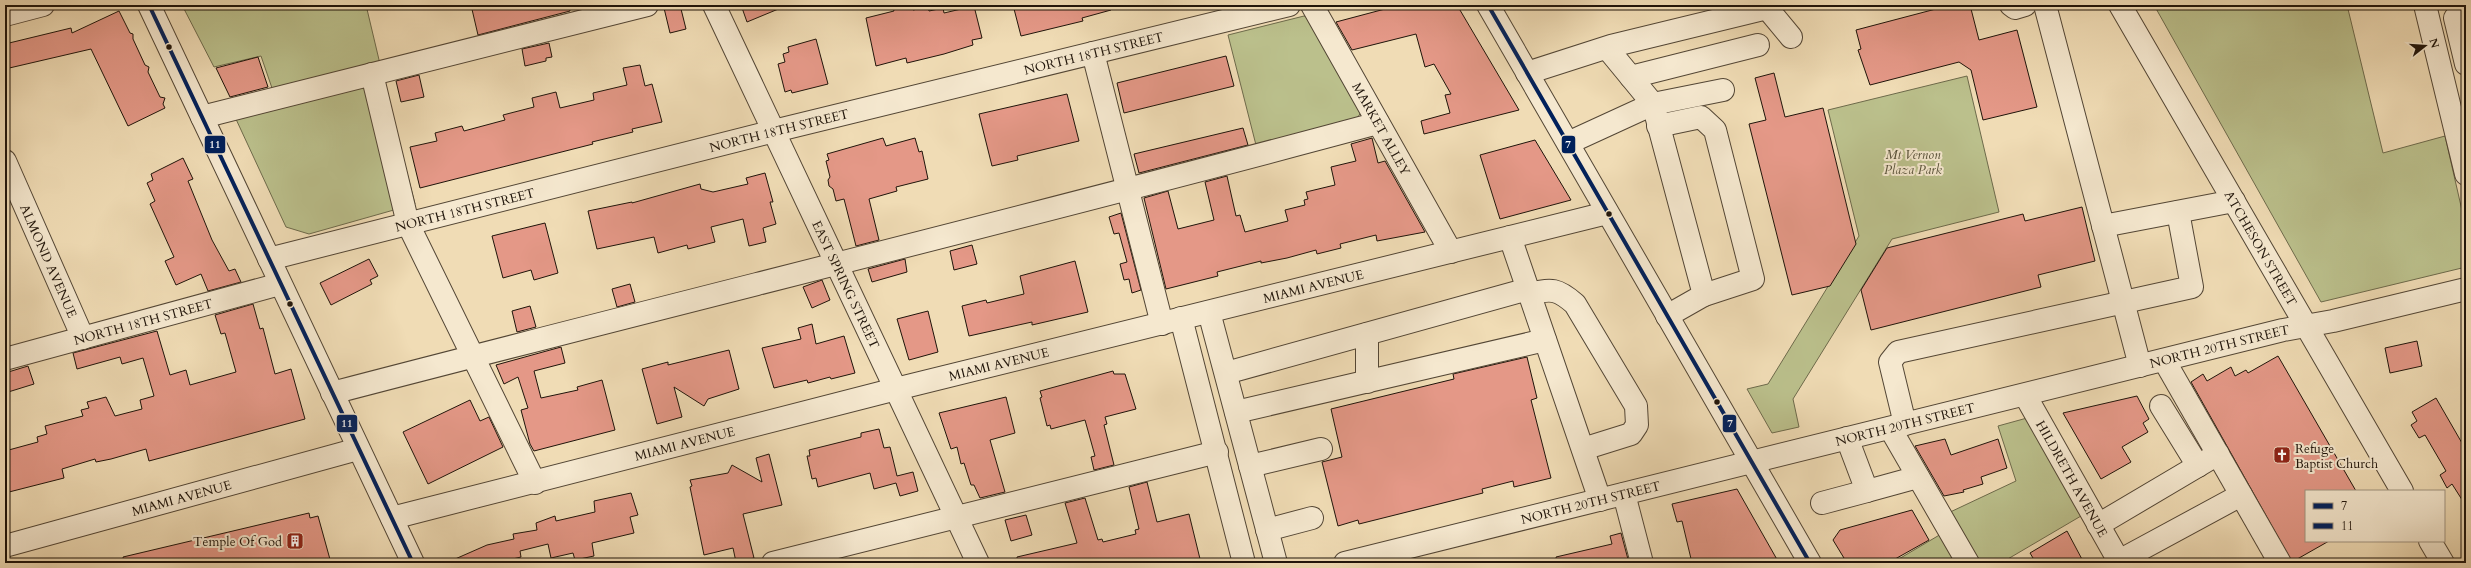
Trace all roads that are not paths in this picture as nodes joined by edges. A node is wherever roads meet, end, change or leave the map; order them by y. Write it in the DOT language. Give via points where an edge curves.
graph roads {
  1 [pos="43,5"];
  2 [pos="149,5"];
  3 [pos="647,5"];
  4 [pos="714,5"];
  5 [pos="1289,5"];
  6 [pos="1312,5"];
  7 [pos="2011,5"];
  8 [pos="2025,5"];
  9 [pos="2046,5"];
  10 [pos="2120,5"];
  11 [pos="2425,5"];
  12 [pos="1495,7"];
  13 [pos="5,15"];
  14 [pos="2466,16"];
  15 [pos="1791,36"];
  16 [pos="1758,45"];
  17 [pos="1607,48"];
  18 [pos="1093,53"];
  19 [pos="2466,64"];
  20 [pos="1527,73"];
  21 [pos="372,74"];
  22 [pos="1631,78"];
  23 [pos="1723,90"];
  24 [pos="1652,104"];
  25 [pos="202,117"];
  26 [pos="1378,123"];
  27 [pos="1658,126"];
  28 [pos="2460,126"];
  29 [pos="774,131"];
  30 [pos="1568,144"];
  31 [pos="5,161"];
  32 [pos="2466,174"];
  33 [pos="1130,190"];
  34 [pos="2234,201"];
  35 [pos="1607,212"];
  36 [pos="2178,212"];
  37 [pos="408,224"];
  38 [pos="2104,226"];
  39 [pos="1510,237"];
  40 [pos="1451,252"];
  41 [pos="269,259"];
  42 [pos="836,263"];
  43 [pos="280,284"];
  44 [pos="2466,289"];
  45 [pos="1529,292"];
  46 [pos="1704,295"];
  47 [pos="2124,304"];
  48 [pos="1209,312"];
  49 [pos="1667,316"];
  50 [pos="1172,321"];
  51 [pos="2307,326"];
  52 [pos="1367,334"];
  53 [pos="83,338"];
  54 [pos="1546,340"];
  55 [pos="473,356"];
  56 [pos="5,359"];
  57 [pos="2164,360"];
  58 [pos="2140,366"];
  59 [pos="1226,373"];
  60 [pos="1367,382"];
  61 [pos="896,390"];
  62 [pos="332,393"];
  63 [pos="2025,395"];
  64 [pos="2161,406"];
  65 [pos="1236,412"];
  66 [pos="1897,426"];
  67 [pos="1848,438"];
  68 [pos="358,449"];
  69 [pos="1321,449"];
  70 [pos="1583,450"];
  71 [pos="1216,452"];
  72 [pos="2218,454"];
  73 [pos="1750,462"];
  74 [pos="1250,466"];
  75 [pos="2198,466"];
  76 [pos="1918,477"];
  77 [pos="534,483"];
  78 [pos="2401,490"];
  79 [pos="1867,491"];
  80 [pos="1624,494"];
  81 [pos="2241,495"];
  82 [pos="1600,500"];
  83 [pos="1822,503"];
  84 [pos="956,517"];
  85 [pos="392,518"];
  86 [pos="1312,518"];
  87 [pos="2098,525"];
  88 [pos="1267,530"];
  89 [pos="2431,542"];
  90 [pos="5,546"];
  91 [pos="2120,562"];
  92 [pos="413,563"];
  93 [pos="773,563"];
  94 [pos="978,563"];
  95 [pos="1244,563"];
  96 [pos="1276,563"];
  97 [pos="1345,563"];
  98 [pos="1642,563"];
  99 [pos="1810,563"];
  100 [pos="1968,563"];
  101 [pos="2280,563"];
  102 [pos="2443,563"];
  1 -- 13 [label="street"];
  2 -- 25 [label="street"];
  3 -- 21 [label="street"];
  4 -- 29 [label="street, EAST SPRING STREET"];
  5 -- 18 [label="street, NORTH 18TH STREET"];
  6 -- 26 [label="street, MARKET ALLEY"];
  7 -- 8 [label="street" via="2016,8"];
  9 -- 38 [label="street"];
  10 -- 34 [label="street, ATCHESON STREET"];
  11 -- 28 [label="street"];
  12 -- 20 [label="street"];
  14 -- 19 [label="street" via="2455,18"];
  15 -- 17 [label="street" via="1767,8"];
  16 -- 22 [label="street"];
  17 -- 20 [label="street"];
  17 -- 22 [label="street"];
  18 -- 29 [label="street, NORTH 18TH STREET"];
  18 -- 33 [label="street"];
  20 -- 30 [label="street"];
  21 -- 25 [label="street"];
  21 -- 37 [label="street"];
  22 -- 24 [label="street"];
  23 -- 24 [label="street"];
  24 -- 27 [label="street"];
  24 -- 30 [label="street"];
  25 -- 41 [label="street"];
  26 -- 33 [label="street"];
  26 -- 40 [label="street, MARKET ALLEY"];
  27 -- 46 [label="street"];
  27 -- 46 [label="street" via="1701,117 1715,130 1753,279"];
  28 -- 32 [label="street"];
  29 -- 37 [label="street, NORTH 18TH STREET"];
  29 -- 42 [label="street, EAST SPRING STREET"];
  30 -- 35 [label="street"];
  31 -- 53 [label="street, ALMOND AVENUE"];
  33 -- 42 [label="street"];
  33 -- 50 [label="street"];
  34 -- 36 [label="street"];
  34 -- 51 [label="street, ATCHESON STREET"];
  35 -- 39 [label="street, MIAMI AVENUE"];
  35 -- 49 [label="street"];
  36 -- 38 [label="street"];
  36 -- 47 [label="street" via="2192,287"];
  37 -- 41 [label="street, NORTH 18TH STREET"];
  37 -- 55 [label="street"];
  38 -- 47 [label="street"];
  39 -- 40 [label="street, MIAMI AVENUE"];
  39 -- 45 [label="street"];
  40 -- 48 [label="street, MIAMI AVENUE"];
  41 -- 43 [label="street"];
  42 -- 55 [label="street"];
  42 -- 61 [label="street, EAST SPRING STREET"];
  43 -- 53 [label="street, NORTH 18TH STREET"];
  43 -- 62 [label="street"];
  44 -- 51 [label="street, NORTH 20TH STREET"];
  45 -- 52 [label="street"];
  45 -- 54 [label="street"];
  45 -- 70 [label="street" via="1545,290 1562,293 1575,304 1636,406 1637,425 1631,434"];
  46 -- 49 [label="street"];
  47 -- 58 [label="street"];
  47 -- 66 [label="street" via="1898,352 1890,362"];
  48 -- 50 [label="street, MIAMI AVENUE"];
  48 -- 59 [label="street"];
  49 -- 73 [label="street"];
  50 -- 61 [label="street, MIAMI AVENUE"];
  50 -- 71 [label="street"];
  51 -- 57 [label="street, NORTH 20TH STREET"];
  51 -- 78 [label="street, ATCHESON STREET"];
  52 -- 59 [label="street"];
  52 -- 60 [label="street"];
  53 -- 56 [label="street, NORTH 18TH STREET"];
  54 -- 60 [label="street"];
  54 -- 70 [label="street"];
  55 -- 62 [label="street"];
  55 -- 77 [label="street"];
  57 -- 58 [label="street, NORTH 20TH STREET"];
  57 -- 72 [label="street"];
  58 -- 63 [label="street, NORTH 20TH STREET"];
  59 -- 65 [label="street"];
  60 -- 65 [label="street"];
  61 -- 77 [label="street, MIAMI AVENUE"];
  61 -- 84 [label="street, EAST SPRING STREET"];
  62 -- 68 [label="street"];
  63 -- 66 [label="street, NORTH 20TH STREET"];
  63 -- 87 [label="street, HILDRETH AVENUE"];
  64 -- 75 [label="street"];
  65 -- 74 [label="street"];
  66 -- 67 [label="street, NORTH 20TH STREET"];
  66 -- 76 [label="street"];
  67 -- 73 [label="street, NORTH 20TH STREET"];
  67 -- 79 [label="street"];
  68 -- 85 [label="street"];
  68 -- 90 [label="street, MIAMI AVENUE"];
  69 -- 74 [label="street"];
  70 -- 82 [label="street"];
  71 -- 84 [label="street"];
  71 -- 95 [label="street"];
  72 -- 75 [label="street"];
  72 -- 81 [label="street"];
  73 -- 80 [label="street, NORTH 20TH STREET"];
  73 -- 99 [label="street"];
  74 -- 88 [label="street"];
  75 -- 87 [label="street"];
  76 -- 79 [label="street"];
  76 -- 100 [label="street"];
  77 -- 85 [label="street, MIAMI AVENUE"];
  79 -- 83 [label="street"];
  80 -- 82 [label="street, NORTH 20TH STREET"];
  80 -- 98 [label="street"];
  81 -- 91 [label="street"];
  81 -- 101 [label="street"];
  82 -- 97 [label="street, NORTH 20TH STREET"];
  84 -- 93 [label="street"];
  84 -- 94 [label="street, EAST SPRING STREET"];
  85 -- 92 [label="street"];
  86 -- 88 [label="street"];
  87 -- 91 [label="street, HILDRETH AVENUE"];
  88 -- 96 [label="street"];
  89 -- 102 [label="street"];
}
